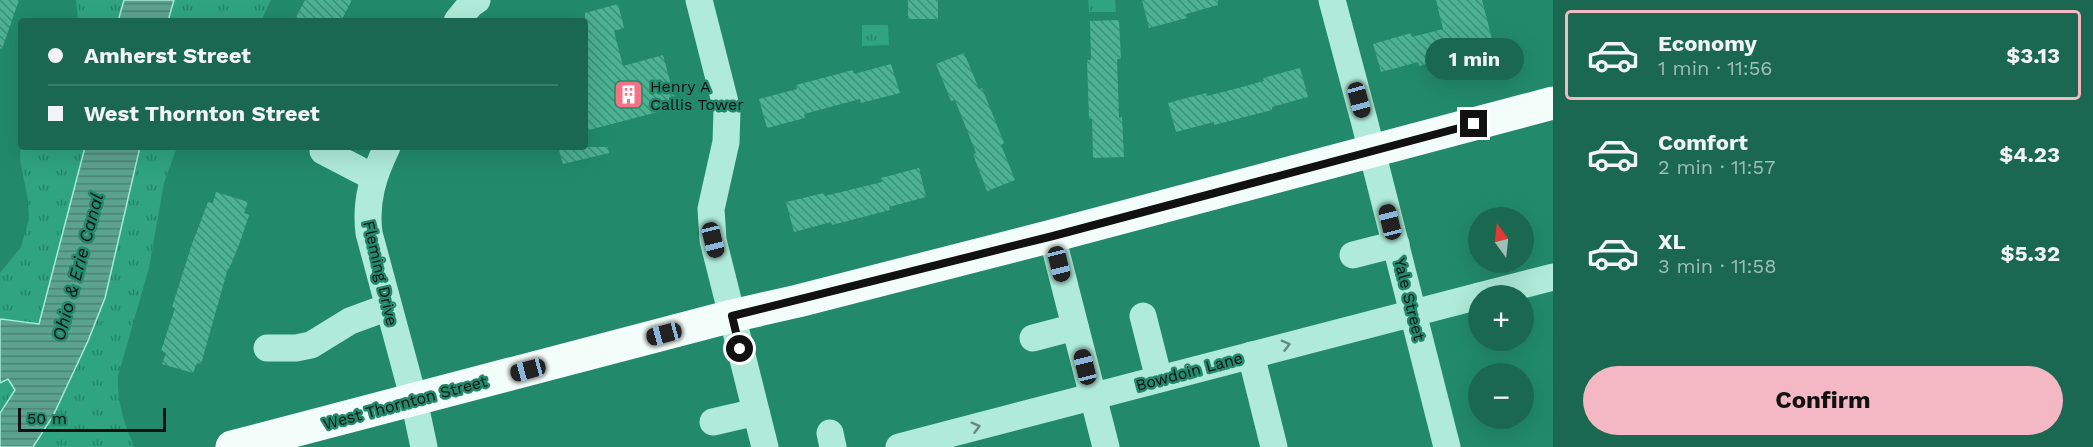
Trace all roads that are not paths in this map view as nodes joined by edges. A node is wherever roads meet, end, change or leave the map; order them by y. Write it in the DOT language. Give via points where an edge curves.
graph roads {
  1 [pos="477,0"];
  2 [pos="699,0"];
  3 [pos="1332,0"];
  4 [pos="459,18"];
  5 [pos="1553,103"];
  6 [pos="386,150"];
  7 [pos="324,151"];
  8 [pos="1372,152"];
  9 [pos="373,177"];
  10 [pos="1053,236"];
  11 [pos="1396,244"];
  12 [pos="1353,255"];
  13 [pos="1553,277"];
  14 [pos="1522,285"];
  15 [pos="1468,299"];
  16 [pos="388,307"];
  17 [pos="1414,312"];
  18 [pos="732,316"];
  19 [pos="1143,316"];
  20 [pos="1075,327"];
  21 [pos="1033,338"];
  22 [pos="267,348"];
  23 [pos="1251,355"];
  24 [pos="1159,379"];
  25 [pos="1093,396"];
  26 [pos="414,400"];
  27 [pos="756,412"];
  28 [pos="713,422"];
  29 [pos="282,441"];
  30 [pos="934,443"];
  31 [pos="232,447"];
  32 [pos="424,447"];
  33 [pos="765,447"];
  34 [pos="899,447"];
  35 [pos="1106,447"];
  36 [pos="1274,447"];
  37 [pos="1447,447"];
  1 -- 4 [label="street"];
  2 -- 18 [label="street" via="727,110 726,142 713,192 711,225"];
  3 -- 8 [label="street, Yale Street"];
  5 -- 8 [label="main road, West Thornton Street"];
  6 -- 9 [label="street, Fleming Drive"];
  7 -- 9 [label="street"];
  8 -- 10 [label="main road, West Thornton Street"];
  8 -- 11 [label="street, Yale Street"];
  9 -- 16 [label="street, Fleming Drive" via="367,220"];
  10 -- 18 [label="main road, West Thornton Street"];
  10 -- 20 [label="street"];
  11 -- 12 [label="street"];
  11 -- 17 [label="street, Yale Street"];
  13 -- 14 [label="street, Bowdoin Lane"];
  15 -- 17 [label="street, Bowdoin Lane"];
  16 -- 22 [label="street" via="350,321 311,345"];
  16 -- 26 [label="street, Fleming Drive"];
  23 -- 17 [label="street, Bowdoin Lane, one-way"];
  17 -- 37 [label="street, Yale Street"];
  18 -- 26 [label="main road, West Thornton Street"];
  18 -- 27 [label="street"];
  19 -- 24 [label="street"];
  20 -- 21 [label="street"];
  20 -- 25 [label="street"];
  23 -- 24 [label="street, Bowdoin Lane"];
  23 -- 36 [label="street"];
  24 -- 25 [label="street, Bowdoin Lane"];
  30 -- 25 [label="street, Bowdoin Lane, one-way"];
  25 -- 35 [label="street"];
  26 -- 29 [label="main road, West Thornton Street"];
  26 -- 32 [label="street, Fleming Drive"];
  27 -- 28 [label="street"];
  27 -- 33 [label="street"];
  29 -- 31 [label="main road, West Thornton Street"];
  30 -- 34 [label="street, Bowdoin Lane"];
}
